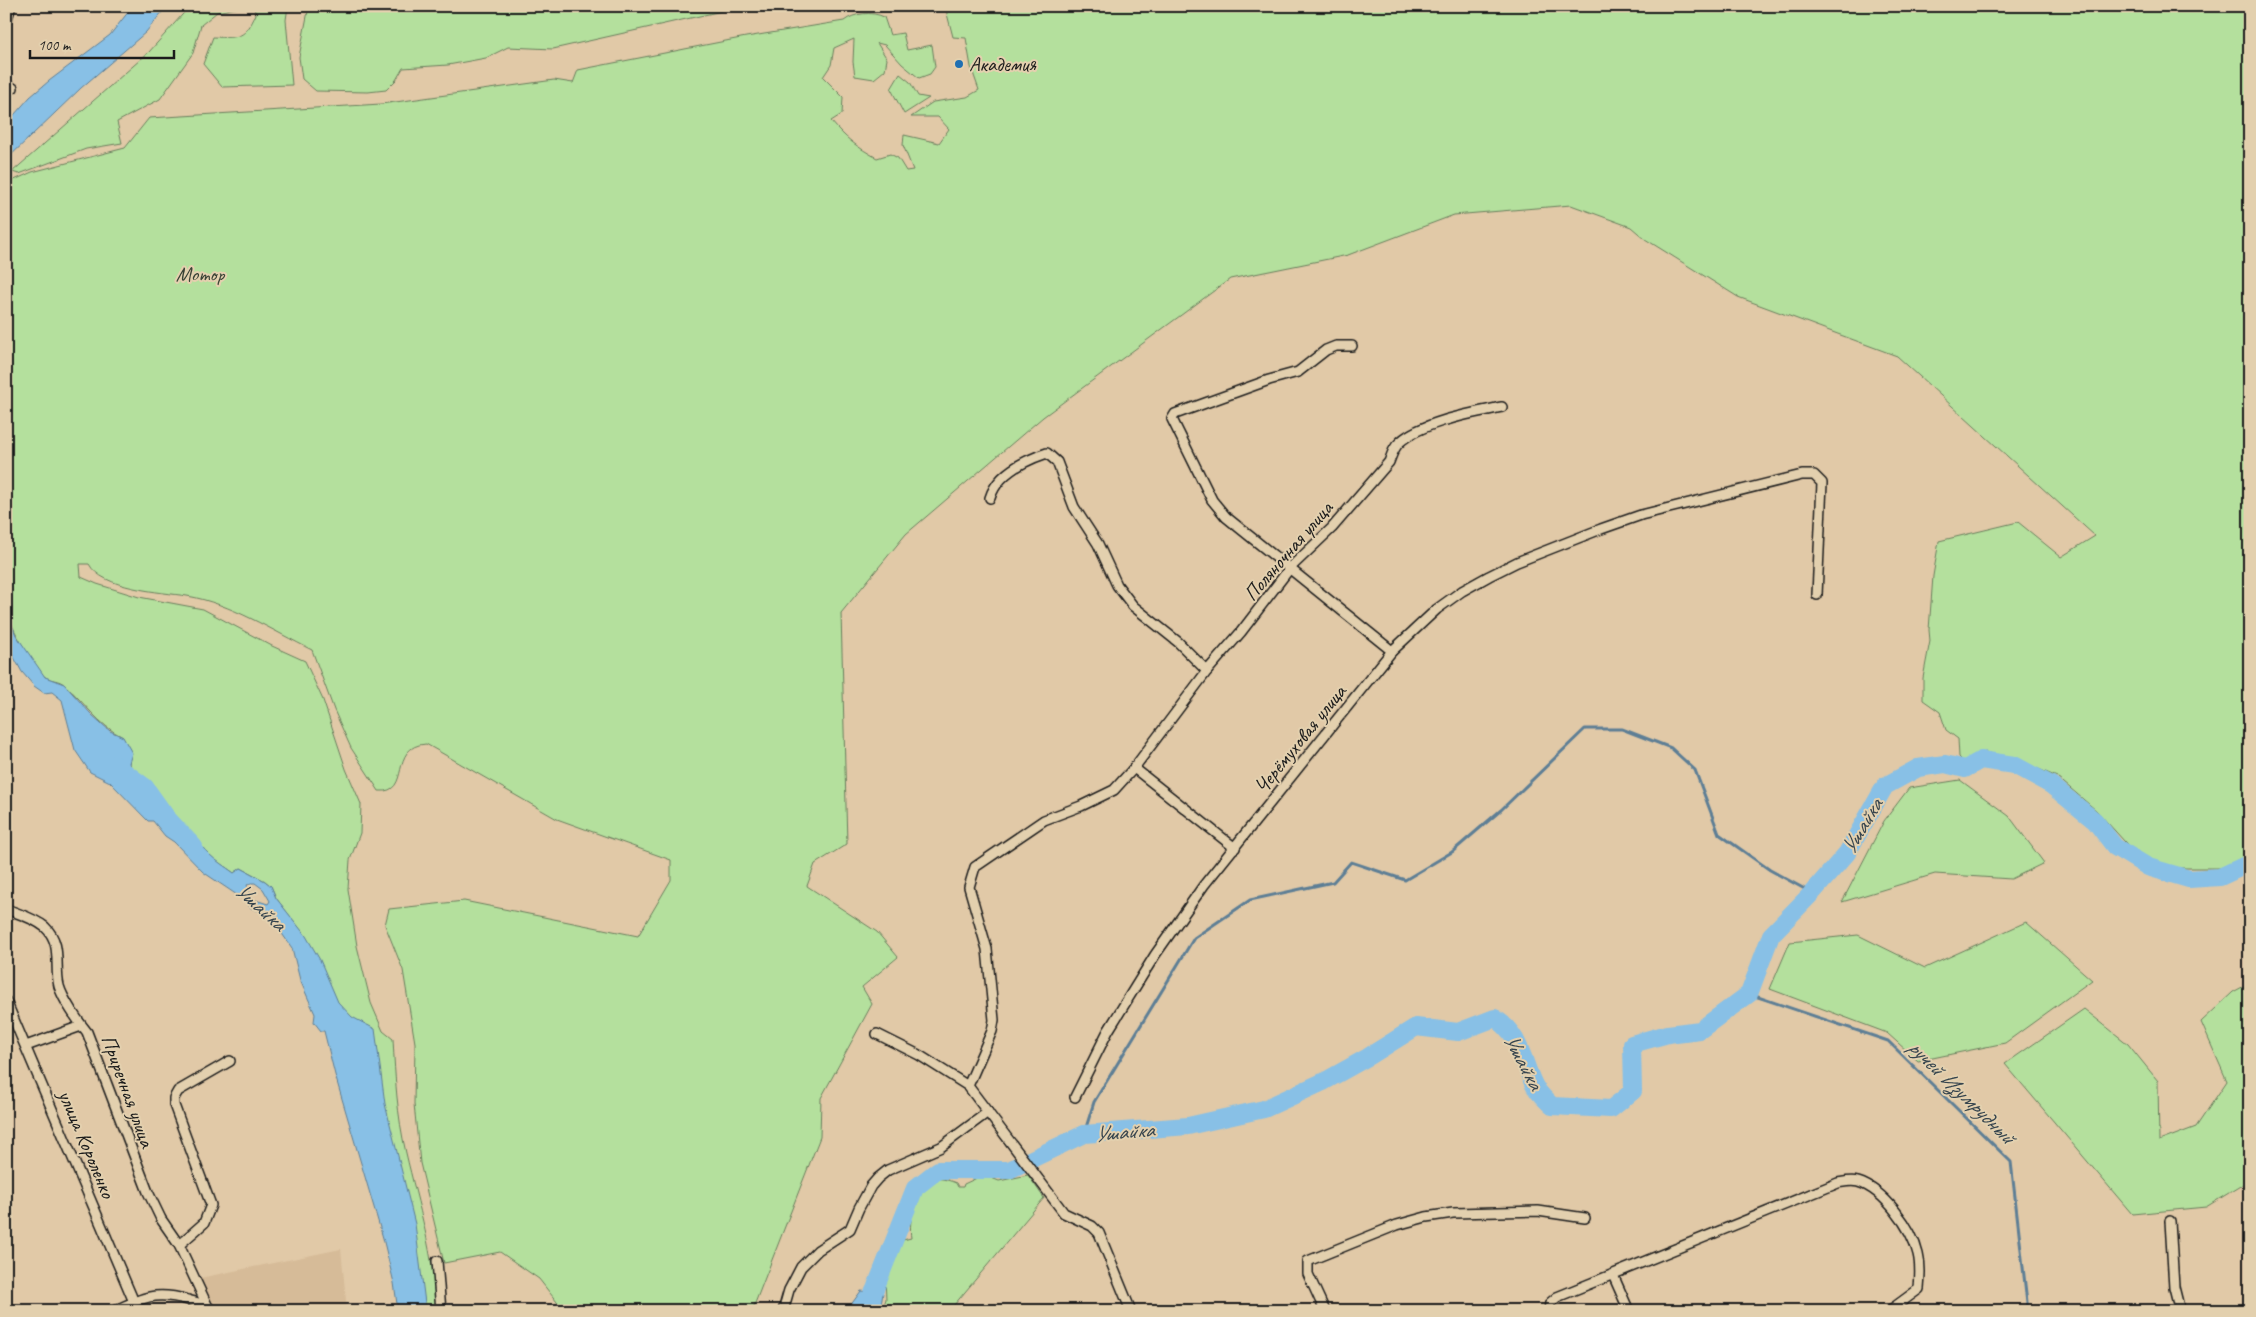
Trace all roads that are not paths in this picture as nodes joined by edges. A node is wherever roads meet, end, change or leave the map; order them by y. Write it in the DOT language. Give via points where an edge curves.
graph roads {
  1 [pos="11,6"];
  2 [pos="6,22"];
  3 [pos="1352,346"];
  4 [pos="1502,408"];
  5 [pos="990,498"];
  6 [pos="1290,568"];
  7 [pos="1817,595"];
  8 [pos="1392,651"];
  9 [pos="1207,671"];
  10 [pos="1134,768"];
  11 [pos="1235,848"];
  12 [pos="6,909"];
  13 [pos="6,1002"];
  14 [pos="81,1026"];
  15 [pos="877,1034"];
  16 [pos="26,1046"];
  17 [pos="230,1061"];
  18 [pos="968,1086"];
  19 [pos="1075,1097"];
  20 [pos="988,1112"];
  21 [pos="1585,1218"];
  22 [pos="2170,1221"];
  23 [pos="179,1245"];
  24 [pos="436,1261"];
  25 [pos="1613,1275"];
  26 [pos="134,1302"];
  27 [pos="210,1308"];
  28 [pos="114,1311"];
  29 [pos="441,1311"];
  30 [pos="783,1311"];
  31 [pos="1131,1311"];
  32 [pos="1326,1311"];
  33 [pos="1549,1311"];
  34 [pos="1629,1311"];
  35 [pos="1889,1311"];
  36 [pos="2180,1311"];
  1 -- 2 [label="street"];
  3 -- 6 [label="street" via="1326,350 1298,372 1175,414 1172,419 1212,500 1226,517"];
  4 -- 6 [label="street, Поляночная улица" via="1440,423 1401,441 1394,448 1389,462 1332,528"];
  5 -- 9 [label="street" via="994,486 1015,467 1047,453 1057,462 1074,506 1098,544 1117,585 1133,606 1178,642"];
  6 -- 8 [label="street"];
  6 -- 9 [label="street, Поляночная улица"];
  7 -- 8 [label="street, Черёмуховая улица" via="1822,483 1814,475 1641,514 1518,562 1462,591 1437,609"];
  8 -- 11 [label="street, Черёмуховая улица"];
  9 -- 10 [label="street, Поляночная улица"];
  10 -- 11 [label="street"];
  10 -- 18 [label="street, Поляночная улица" via="1114,790 1044,820 975,867 969,887 987,949 994,1020"];
  11 -- 19 [label="street, Черёмуховая улица" via="1204,885 1155,955 1108,1031"];
  12 -- 14 [label="street, Приречная улица" via="38,922 49,933 56,946 59,986"];
  13 -- 16 [label="street, улица Короленко"];
  14 -- 16 [label="street"];
  14 -- 23 [label="street, Приречная улица" via="87,1032 148,1192"];
  15 -- 18 [label="street" via="919,1055"];
  16 -- 26 [label="street, улица Короленко"];
  17 -- 23 [label="street" via="178,1091 174,1098 211,1205 204,1223"];
  18 -- 20 [label="street"];
  20 -- 30 [label="street" via="941,1147 888,1170 878,1178 850,1229 818,1250 801,1267 788,1290"];
  20 -- 31 [label="street" via="1064,1213 1092,1226 1098,1233"];
  21 -- 32 [label="street" via="1538,1211 1453,1213 1426,1217 1311,1258 1306,1266 1308,1274"];
  22 -- 36 [label="street" via="2174,1287"];
  23 -- 27 [label="street, Приречная улица"];
  24 -- 29 [label="street"];
  25 -- 33 [label="street" via="1557,1298 1550,1303"];
  25 -- 34 [label="street"];
  25 -- 35 [label="street" via="1838,1183 1858,1182 1881,1197 1900,1216 1918,1252 1921,1266 1919,1289"];
  26 -- 27 [label="street" via="149,1296 168,1295"];
  26 -- 28 [label="street"];
}
